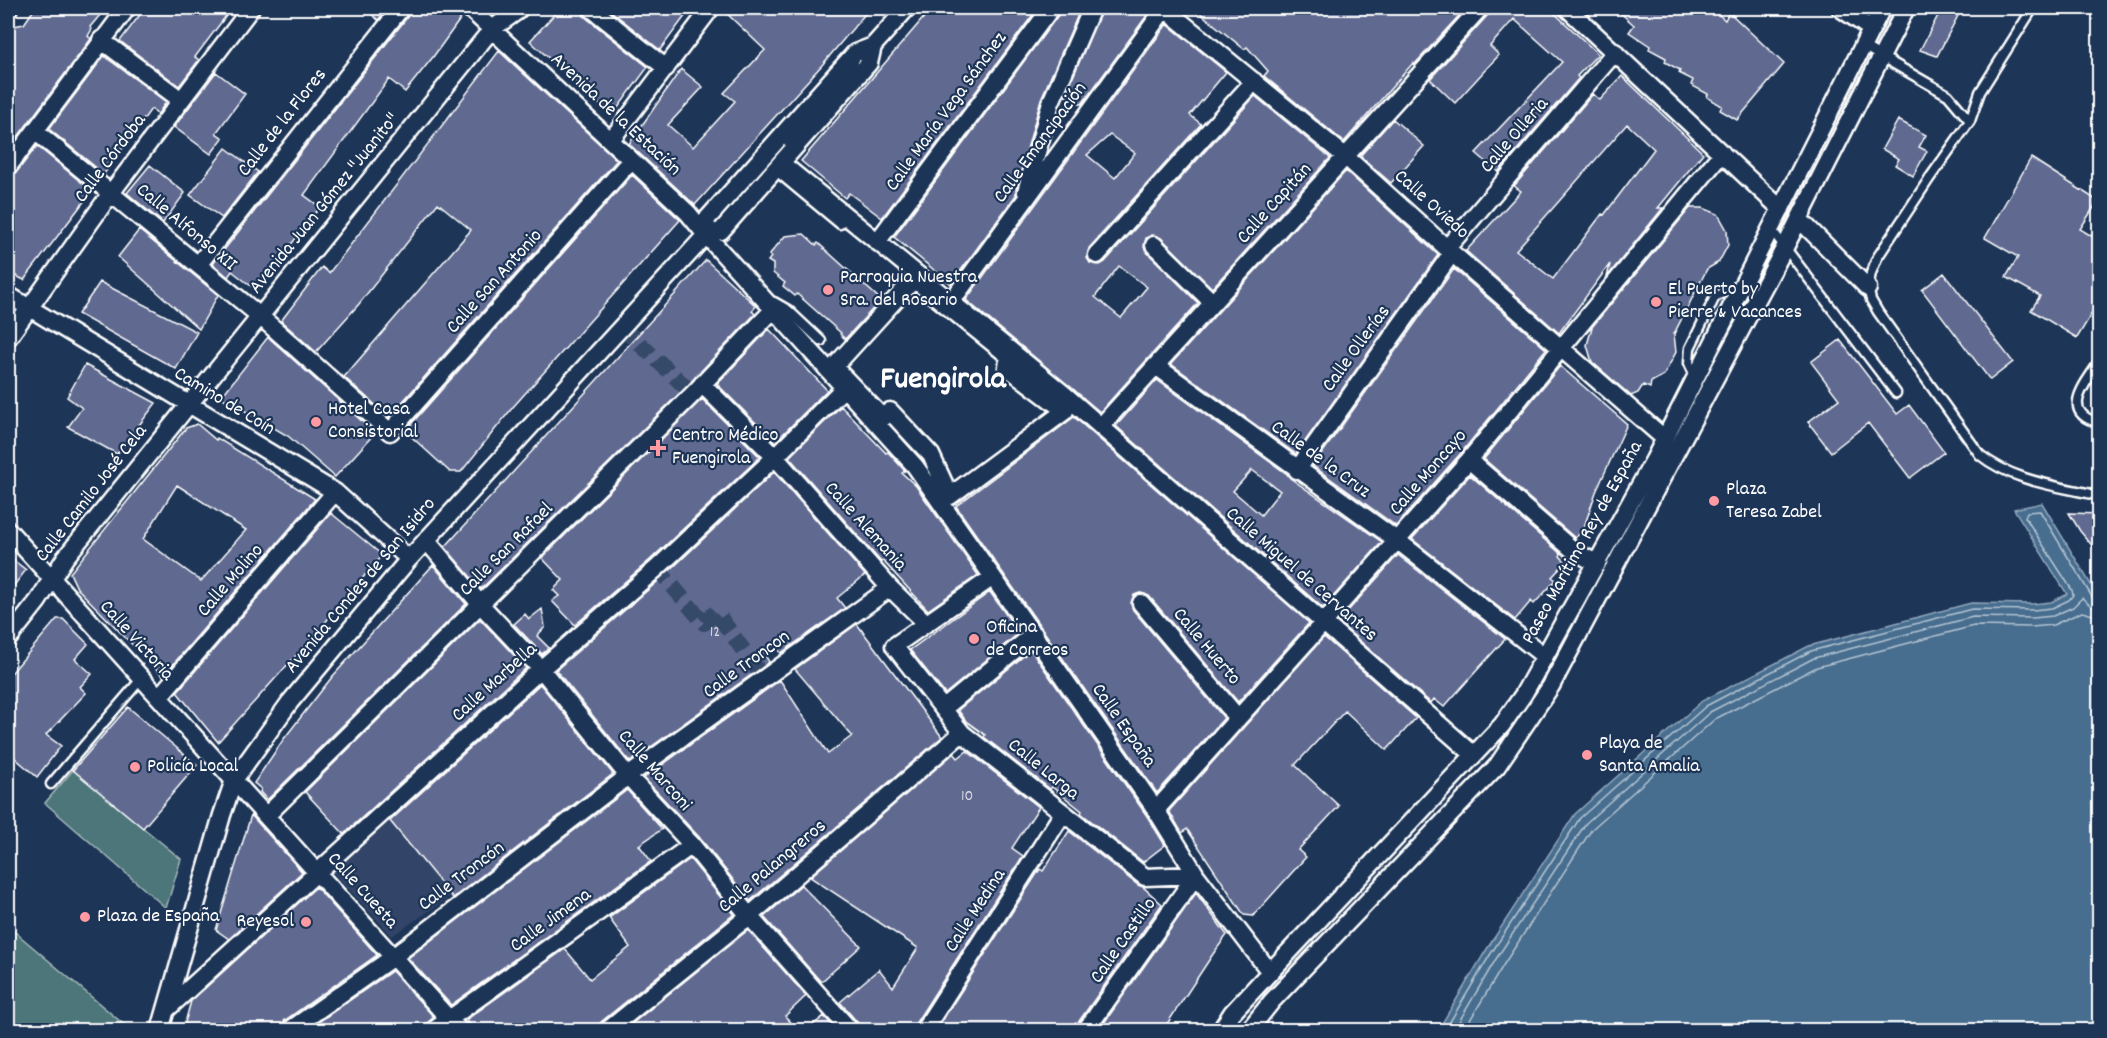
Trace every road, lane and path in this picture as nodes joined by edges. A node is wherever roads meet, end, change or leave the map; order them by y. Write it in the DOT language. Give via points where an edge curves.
graph roads {
  1 [pos="127,8"];
  2 [pos="251,8"];
  3 [pos="401,8"];
  4 [pos="469,8"];
  5 [pos="501,8"];
  6 [pos="520,8"];
  7 [pos="591,8"];
  8 [pos="711,8"];
  9 [pos="907,8"];
  10 [pos="1051,8"];
  11 [pos="1092,8"];
  12 [pos="1165,8"];
  13 [pos="1480,8"];
  14 [pos="1567,8"];
  15 [pos="1840,8"];
  16 [pos="1882,8"];
  17 [pos="1906,8"];
  18 [pos="2033,8"];
  19 [pos="492,29"];
  20 [pos="1871,29"];
  21 [pos="101,40"];
  22 [pos="873,46"];
  23 [pos="1863,46"];
  24 [pos="1616,52"];
  25 [pos="855,53"];
  26 [pos="1882,57"];
  27 [pos="666,68"];
  28 [pos="1254,81"];
  29 [pos="181,100"];
  30 [pos="1970,121"];
  31 [pos="35,131"];
  32 [pos="611,140"];
  33 [pos="788,142"];
  34 [pos="1722,153"];
  35 [pos="1346,157"];
  36 [pos="631,160"];
  37 [pos="8,167"];
  38 [pos="778,167"];
  39 [pos="111,193"];
  40 [pos="1023,204"];
  41 [pos="1781,209"];
  42 [pos="1799,219"];
  43 [pos="840,224"];
  44 [pos="1771,228"];
  45 [pos="706,235"];
  46 [pos="877,242"];
  47 [pos="1154,245"];
  48 [pos="1785,246"];
  49 [pos="1450,250"];
  50 [pos="1097,255"];
  51 [pos="198,265"];
  52 [pos="1868,288"];
  53 [pos="8,295"];
  54 [pos="760,295"];
  55 [pos="951,302"];
  56 [pos="1213,303"];
  57 [pos="27,308"];
  58 [pos="773,310"];
  59 [pos="261,317"];
  60 [pos="8,338"];
  61 [pos="821,341"];
  62 [pos="1562,349"];
  63 [pos="2100,361"];
  64 [pos="1156,366"];
  65 [pos="1018,367"];
  66 [pos="702,384"];
  67 [pos="846,385"];
  68 [pos="1896,393"];
  69 [pos="1065,395"];
  70 [pos="189,406"];
  71 [pos="891,418"];
  72 [pos="2100,423"];
  73 [pos="1101,426"];
  74 [pos="390,432"];
  75 [pos="1665,439"];
  76 [pos="775,457"];
  77 [pos="1469,460"];
  78 [pos="1297,470"];
  79 [pos="932,489"];
  80 [pos="335,492"];
  81 [pos="2100,496"];
  82 [pos="8,530"];
  83 [pos="426,540"];
  84 [pos="1398,541"];
  85 [pos="409,559"];
  86 [pos="1597,564"];
  87 [pos="993,577"];
  88 [pos="52,579"];
  89 [pos="890,588"];
  90 [pos="1142,603"];
  91 [pos="481,605"];
  92 [pos="1323,622"];
  93 [pos="926,623"];
  94 [pos="1034,634"];
  95 [pos="8,639"];
  96 [pos="1544,656"];
  97 [pos="541,669"];
  98 [pos="142,678"];
  99 [pos="159,697"];
  100 [pos="943,709"];
  101 [pos="1238,718"];
  102 [pos="962,733"];
  103 [pos="1474,755"];
  104 [pos="628,776"];
  105 [pos="234,780"];
  106 [pos="51,784"];
  107 [pos="1156,810"];
  108 [pos="1063,813"];
  109 [pos="266,816"];
  110 [pos="692,845"];
  111 [pos="318,873"];
  112 [pos="1196,875"];
  113 [pos="749,916"];
  114 [pos="393,957"];
  115 [pos="1270,972"];
  116 [pos="166,1010"];
  117 [pos="454,1025"];
  118 [pos="160,1030"];
  119 [pos="290,1030"];
  120 [pos="434,1030"];
  121 [pos="608,1030"];
  122 [pos="850,1030"];
  123 [pos="924,1030"];
  124 [pos="1086,1030"];
  125 [pos="1221,1030"];
  126 [pos="1249,1030"];
  1 -- 21 [label="street"];
  2 -- 29 [label="street, Calle Córdoba"];
  3 -- 51 [label="street, Calle de la Flores"];
  4 -- 19 [label="street, Avenida de la Estación"];
  5 -- 19 [label="street, Avenida Juan Gómez \"Juanito\""];
  6 -- 19 [label="street, Avenida Juan Gómez \"Juanito\""];
  7 -- 27 [label="street"];
  8 -- 27 [label="street"];
  9 -- 22 [label="street, Avenida Condes de San Isidro"];
  10 -- 46 [label="street, Calle María Vega Sánchez"];
  11 -- 40 [label="street" via="1051,102"];
  12 -- 28 [label="street, Calle Oviedo"];
  12 -- 40 [label="street, Calle Emancipación"];
  13 -- 35 [label="street, Calle Capitán"];
  14 -- 24 [label="street"];
  15 -- 20 [label="street"];
  16 -- 20 [label="street, Paseo Marítimo Rey de España"];
  17 -- 26 [label="street"];
  18 -- 30 [label="lane" via="1980,92"];
  19 -- 32 [label="street, Avenida de la Estación"];
  19 -- 59 [label="street, Avenida Juan Gómez \"Juanito\""];
  20 -- 23 [label="street, Paseo Marítimo Rey de España"];
  21 -- 29 [label="street"];
  21 -- 31 [label="street"];
  22 -- 25 [label="street, Avenida Condes de San Isidro"];
  22 -- 38 [label="street, Avenida Condes de San Isidro" via="869,63"];
  23 -- 26 [label="lane"];
  23 -- 41 [label="street, Paseo Marítimo Rey de España"];
  24 -- 34 [label="street"];
  24 -- 49 [label="street, Calle Olleria"];
  25 -- 33 [label="lane" via="853,69"];
  25 -- 45 [label="street, Avenida Condes de San Isidro" via="707,219"];
  26 -- 30 [label="lane" via="1948,95"];
  26 -- 42 [label="street"];
  27 -- 32 [label="street"];
  28 -- 35 [label="street, Calle Oviedo"];
  28 -- 50 [label="street"];
  29 -- 39 [label="street, Calle Córdoba"];
  30 -- 52 [label="lane" via="1877,258"];
  31 -- 37 [label="street"];
  31 -- 39 [label="street, Calle Alfonso XII"];
  32 -- 36 [label="street, Avenida de la Estación"];
  34 -- 41 [label="street"];
  34 -- 62 [label="street, Calle Moncayo"];
  35 -- 49 [label="street, Calle Oviedo"];
  35 -- 56 [label="street, Calle Capitán"];
  36 -- 45 [label="street, Avenida de la Estación"];
  36 -- 74 [label="street, Calle San Antonio"];
  38 -- 43 [label="lane"];
  38 -- 45 [label="street, Avenida Condes de San Isidro" via="721,231"];
  38 -- 46 [label="street, Calle Miguel de Cervantes"];
  39 -- 51 [label="street, Calle Alfonso XII"];
  39 -- 57 [label="street, Calle Córdoba"];
  40 -- 55 [label="street, Calle Emancipación"];
  41 -- 44 [label="street, Paseo Marítimo Rey de España"];
  42 -- 48 [label="street"];
  42 -- 52 [label="street"];
  44 -- 48 [label="lane"];
  44 -- 75 [label="street, Paseo Marítimo Rey de España"];
  45 -- 54 [label="street, Avenida de la Estación"];
  45 -- 83 [label="street, Avenida Condes de San Isidro"];
  46 -- 55 [label="street, Calle Miguel de Cervantes"];
  47 -- 56 [label="street"];
  48 -- 68 [label="lane"];
  48 -- 126 [label="street" via="1551,686 1497,766 1272,1001"];
  49 -- 62 [label="street, Calle Oviedo"];
  49 -- 78 [label="street, Calle Ollerías"];
  51 -- 59 [label="street, Calle Alfonso XII"];
  52 -- 81 [label="lane" via="1878,312 1980,455 2013,475"];
  53 -- 57 [label="street, Camino de Coín"];
  54 -- 58 [label="street, Avenida de la Estación"];
  54 -- 61 [label="lane" via="788,310"];
  55 -- 69 [label="street, Calle Miguel de Cervantes"];
  56 -- 64 [label="street, Calle Capitán"];
  57 -- 60 [label="street, Calle Córdoba"];
  57 -- 70 [label="street, Camino de Coín"];
  58 -- 66 [label="street, Calle San Rafael"];
  58 -- 67 [label="street, Avenida de la Estación"];
  59 -- 70 [label="street, Avenida Juan Gómez \"Juanito\""];
  59 -- 74 [label="street, Calle Alfonso XII"];
  62 -- 75 [label="street, Calle Oviedo"];
  62 -- 77 [label="street, Calle Moncayo"];
  63 -- 72 [label="lane" via="2079,394 2078,409 2080,416"];
  64 -- 73 [label="street, Calle Capitán"];
  64 -- 78 [label="street, Calle de la Cruz"];
  65 -- 69 [label="lane" via="1052,396"];
  66 -- 76 [label="street, Calle Alemania"];
  66 -- 91 [label="street, Calle San Rafael"];
  67 -- 67 [label="street" via="834,367 914,279 1009,356 1007,367 1065,411 950,496 931,455 890,411 884,418"];
  67 -- 76 [label="street, Calle Marbella"];
  67 -- 79 [label="street, Calle España"];
  69 -- 73 [label="street, Calle Miguel de Cervantes"];
  70 -- 80 [label="street, Camino de Coín"];
  70 -- 88 [label="street, Calle Camilo José Cela"];
  71 -- 79 [label="lane" via="925,460"];
  73 -- 92 [label="street, Calle Miguel de Cervantes"];
  75 -- 86 [label="street, Paseo Marítimo Rey de España"];
  76 -- 89 [label="street, Calle Alemania"];
  76 -- 97 [label="street, Calle Marbella" via="657,568"];
  77 -- 84 [label="street, Calle Moncayo"];
  77 -- 86 [label="street" via="1573,550"];
  78 -- 84 [label="street, Calle de la Cruz"];
  79 -- 87 [label="street, Calle España"];
  80 -- 85 [label="street, Camino de Coín"];
  80 -- 99 [label="street, Calle Molino"];
  82 -- 88 [label="street, Calle Victoria"];
  83 -- 85 [label="street, Avenida Condes de San Isidro"];
  83 -- 91 [label="street, Calle Marconi"];
  84 -- 92 [label="street, Calle Moncayo"];
  84 -- 96 [label="street, Calle de la Cruz"];
  85 -- 105 [label="street, Avenida Condes de San Isidro" via="290,702"];
  86 -- 96 [label="street, Paseo Marítimo Rey de España"];
  87 -- 93 [label="street"];
  87 -- 94 [label="street, Calle España"];
  88 -- 95 [label="street, Calle Camilo José Cela"];
  88 -- 98 [label="street, Calle Victoria"];
  89 -- 93 [label="street, Calle Alemania"];
  89 -- 104 [label="street, Calle Troncon"];
  90 -- 101 [label="street, Calle Huerto"];
  91 -- 97 [label="street, Calle Marconi"];
  91 -- 109 [label="street, Calle San Rafael"];
  92 -- 101 [label="street, Calle Moncayo"];
  92 -- 103 [label="street, Calle Miguel de Cervantes"];
  93 -- 100 [label="street, Calle Larga" via="894,646"];
  94 -- 100 [label="street"];
  94 -- 107 [label="street, Calle España"];
  96 -- 103 [label="street, Paseo Marítimo Rey de España" via="1502,725"];
  97 -- 104 [label="street, Calle Marconi"];
  97 -- 111 [label="street, Calle Marbella"];
  98 -- 99 [label="street, Calle Victoria"];
  98 -- 106 [label="lane"];
  99 -- 105 [label="street, Calle Victoria"];
  100 -- 102 [label="street, Calle Larga"];
  101 -- 107 [label="street, Calle Moncayo"];
  102 -- 108 [label="street, Calle Larga"];
  102 -- 113 [label="street, Calle Palangreros"];
  103 -- 115 [label="street, Paseo Marítimo Rey de España"];
  104 -- 110 [label="street, Calle Marconi"];
  104 -- 114 [label="street, Calle Troncón"];
  105 -- 109 [label="street, Calle Cuesta"];
  105 -- 116 [label="street, Avenida Condes de San Isidro"];
  107 -- 112 [label="street, Calle España"];
  108 -- 112 [label="street, Calle Larga" via="1145,877"];
  108 -- 123 [label="street, Calle Medina"];
  109 -- 111 [label="street, Calle Cuesta"];
  110 -- 113 [label="street, Calle Marconi"];
  110 -- 117 [label="street, Calle Jimena"];
  111 -- 114 [label="street, Calle Cuesta"];
  111 -- 116 [label="street, Calle Marbella"];
  112 -- 115 [label="street, Calle España"];
  112 -- 124 [label="street, Calle Castillo"];
  113 -- 121 [label="street, Calle Palangreros"];
  113 -- 122 [label="street, Calle Marconi"];
  114 -- 117 [label="street, Calle Cuesta"];
  114 -- 119 [label="street, Calle Troncón"];
  115 -- 125 [label="street, Paseo Marítimo Rey de España"];
  116 -- 118 [label="street, Avenida Condes de San Isidro"];
  117 -- 120 [label="street, Calle Jimena"];
}
